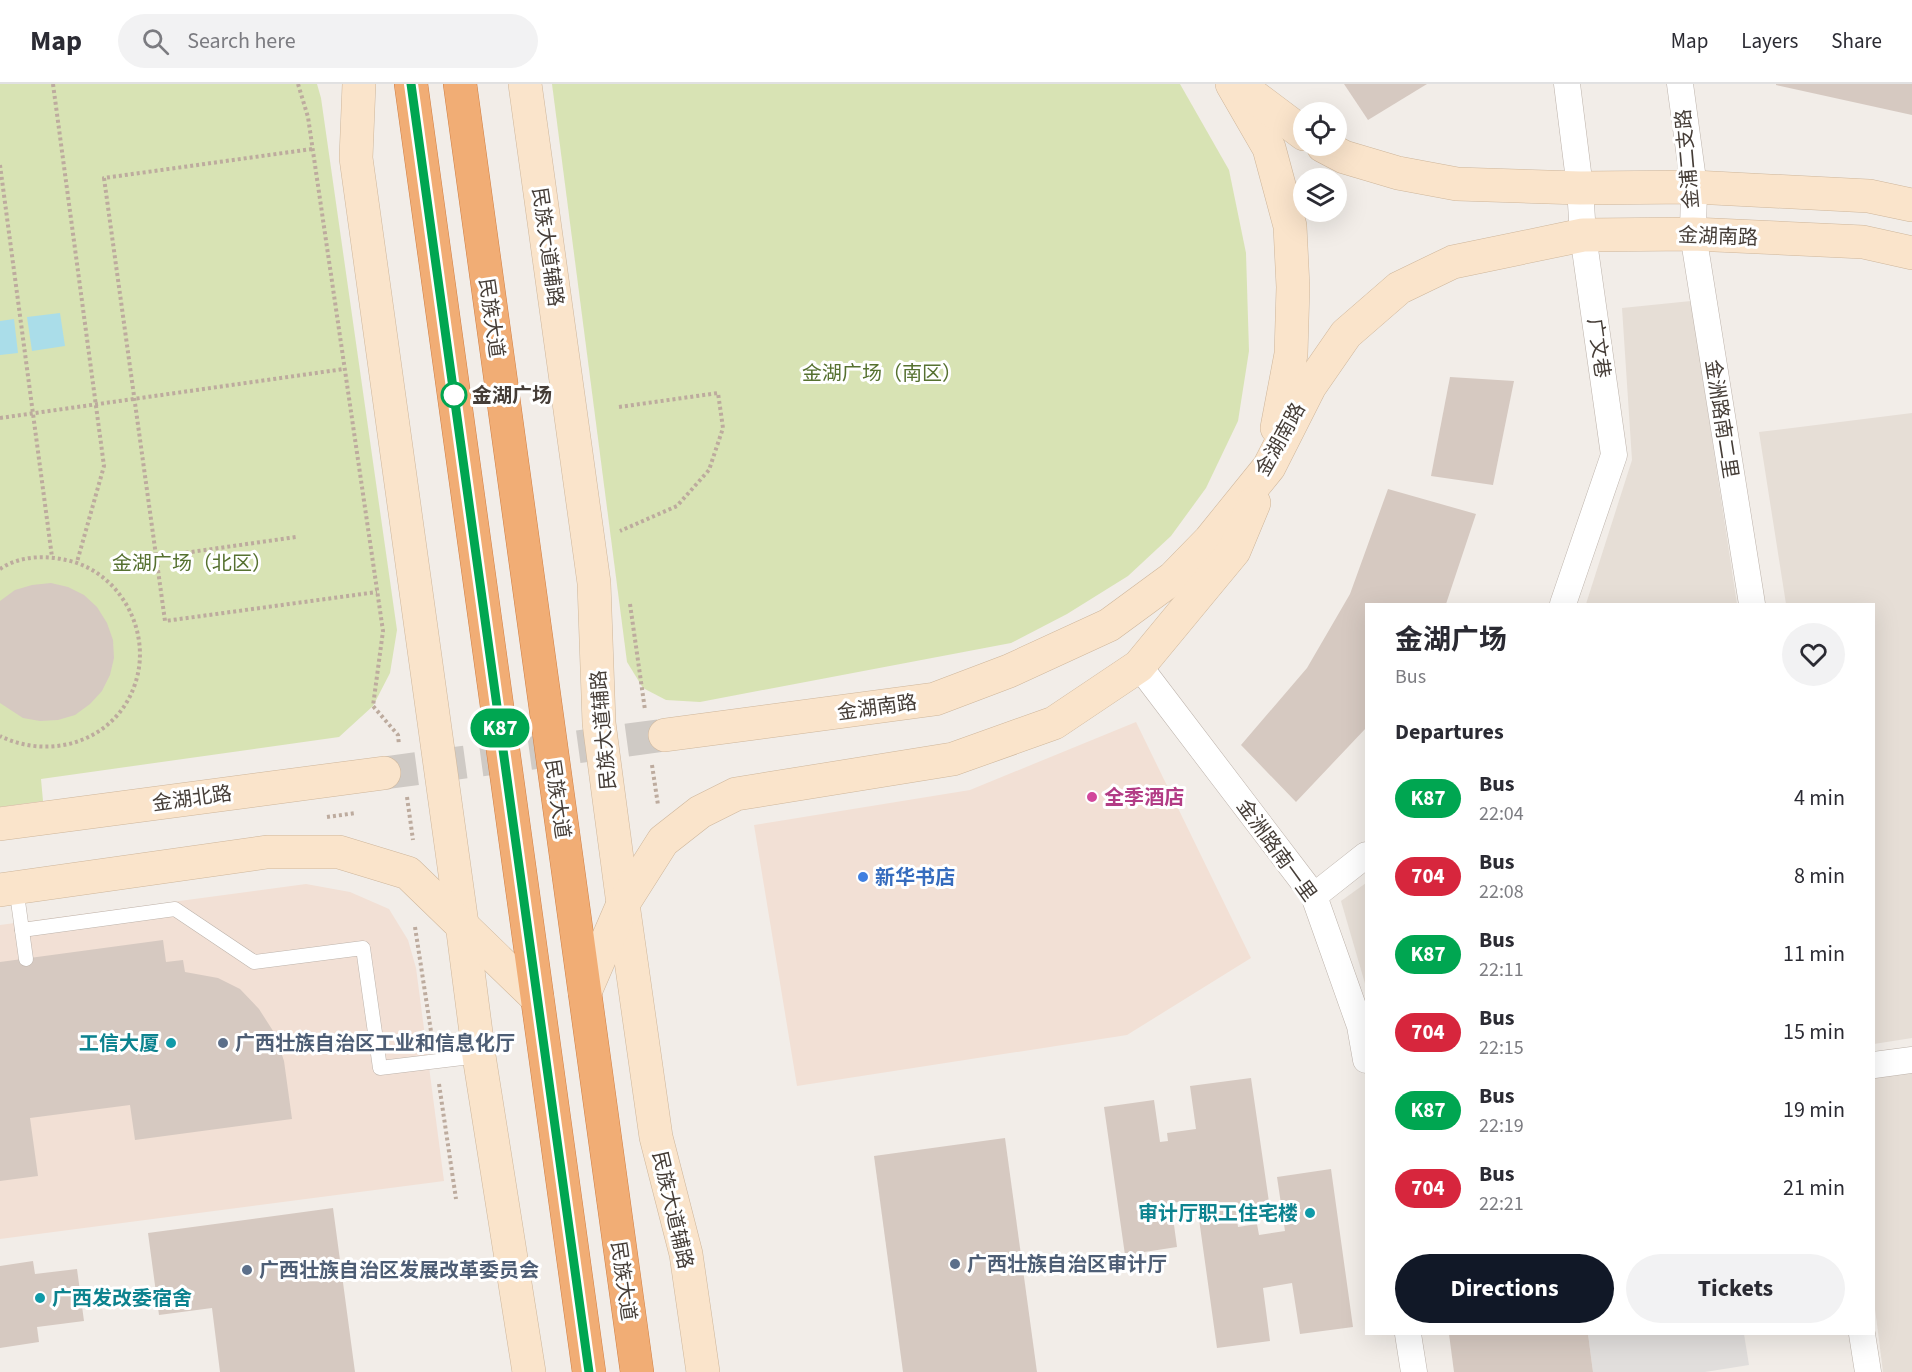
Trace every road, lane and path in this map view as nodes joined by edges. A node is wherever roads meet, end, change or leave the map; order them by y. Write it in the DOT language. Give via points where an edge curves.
graph roads {
  1 [pos="53,84"];
  2 [pos="298,84"];
  3 [pos="359,84"];
  4 [pos="411,84"];
  5 [pos="460,84"];
  6 [pos="525,84"];
  7 [pos="1232,84"];
  8 [pos="1238,84"];
  9 [pos="1567,84"];
  10 [pos="1680,84"];
  11 [pos="1293,126"];
  12 [pos="312,149"];
  13 [pos="1342,156"];
  14 [pos="0,165"];
  15 [pos="1694,186"];
  16 [pos="1580,188"];
  17 [pos="1912,205"];
  18 [pos="1693,234"];
  19 [pos="1583,235"];
  20 [pos="1912,253"];
  21 [pos="344,369"];
  22 [pos="96,404"];
  23 [pos="619,406"];
  24 [pos="33,413"];
  25 [pos="0,418"];
  26 [pos="1269,467"];
  27 [pos="620,531"];
  28 [pos="296,537"];
  29 [pos="52,557"];
  30 [pos="156,557"];
  31 [pos="77,562"];
  32 [pos="0,569"];
  33 [pos="377,592"];
  34 [pos="1563,603"];
  35 [pos="1752,603"];
  36 [pos="1139,666"];
  37 [pos="665,735"];
  38 [pos="0,736"];
  39 [pos="396,770"];
  40 [pos="0,824"];
  41 [pos="1365,856"];
  42 [pos="408,873"];
  43 [pos="8,889"];
  44 [pos="1314,896"];
  45 [pos="624,904"];
  46 [pos="462,924"];
  47 [pos="22,930"];
  48 [pos="26,959"];
  49 [pos="585,992"];
  50 [pos="537,998"];
  51 [pos="1365,1054"];
  52 [pos="478,1056"];
  53 [pos="1912,1060"];
  54 [pos="435,1061"];
  55 [pos="1875,1065"];
  56 [pos="456,1199"];
  57 [pos="1408,1335"];
  58 [pos="1862,1335"];
  59 [pos="529,1372"];
  60 [pos="589,1372"];
  61 [pos="637,1372"];
  62 [pos="702,1372"];
  63 [pos="1413,1372"];
  64 [pos="1868,1372"];
  1 -- 22 [label="path"];
  2 -- 12 [label="path"];
  3 -- 46 [label="main road" via="356,158"];
  4 -- 50 [label="highway"];
  5 -- 49 [label="highway, 民族大道"];
  6 -- 45 [label="main road, 民族大道辅路" via="594,583 598,723"];
  7 -- 26 [label="main road" via="1269,148 1290,226 1291,354"];
  8 -- 11 [label="main road"];
  9 -- 16 [label="street, 广文巷"];
  10 -- 15 [label="street, 金浦二支路"];
  12 -- 21 [label="path"];
  12 -- 30 [label="path" via="104,178"];
  13 -- 16 [label="main road" via="1398,173 1457,184"];
  14 -- 24 [label="path"];
  15 -- 16 [label="main road"];
  15 -- 17 [label="main road" via="1869,196"];
  15 -- 18 [label="street, 金浦二支路"];
  16 -- 19 [label="street, 广文巷"];
  18 -- 19 [label="main road, 金湖南路"];
  18 -- 20 [label="main road, 金湖南路" via="1863,242"];
  18 -- 35 [label="street, 金洲路南二里"];
  19 -- 26 [label="main road, 金湖南路" via="1453,262 1399,288 1346,334 1310,386"];
  19 -- 34 [label="street, 广文巷" via="1614,455"];
  21 -- 22 [label="path"];
  21 -- 33 [label="path"];
  22 -- 24 [label="path"];
  22 -- 31 [label="path" via="104,466"];
  23 -- 27 [label="path" via="718,393 723,428 709,470 677,506"];
  24 -- 25 [label="path"];
  24 -- 29 [label="path"];
  26 -- 36 [label="main road" via="1234,551"];
  26 -- 37 [label="main road, 金湖南路" via="1210,540 1173,578 1109,625 1009,671 935,699"];
  28 -- 30 [label="path"];
  29 -- 31 [label="path"];
  29 -- 32 [label="path" via="28,558"];
  30 -- 33 [label="path" via="165,621"];
  31 -- 38 [label="path" via="99,573 131,611 139,635 135,684 108,725 87,738 63,746 38,748"];
  33 -- 39 [label="path" via="383,631 373,706 398,735"];
  36 -- 44 [label="street, 金洲路南一里"];
  36 -- 45 [label="main road" via="1054,723 953,759 736,794 700,812 663,841"];
  39 -- 40 [label="main road, 金湖北路"];
  39 -- 42 [label="path" via="414,847"];
  41 -- 44 [label="street"];
  42 -- 43 [label="main road" via="339,852 267,852"];
  42 -- 46 [label="main road"];
  42 -- 54 [label="path"];
  43 -- 47 [label="lane"];
  44 -- 51 [label="street, 金洲路南一里" via="1360,1026"];
  45 -- 49 [label="main road"];
  45 -- 62 [label="main road, 民族大道辅路" via="656,1137 686,1254"];
  46 -- 50 [label="main road"];
  46 -- 52 [label="main road"];
  47 -- 48 [label="lane"];
  47 -- 54 [label="lane" via="175,909 254,962 363,948 380,1068"];
  49 -- 61 [label="highway, 民族大道"];
  50 -- 60 [label="highway"];
  52 -- 54 [label="lane"];
  52 -- 59 [label="main road"];
  53 -- 55 [label="street"];
  54 -- 56 [label="path"];
  57 -- 63 [label="street"];
  58 -- 64 [label="street"];
}
